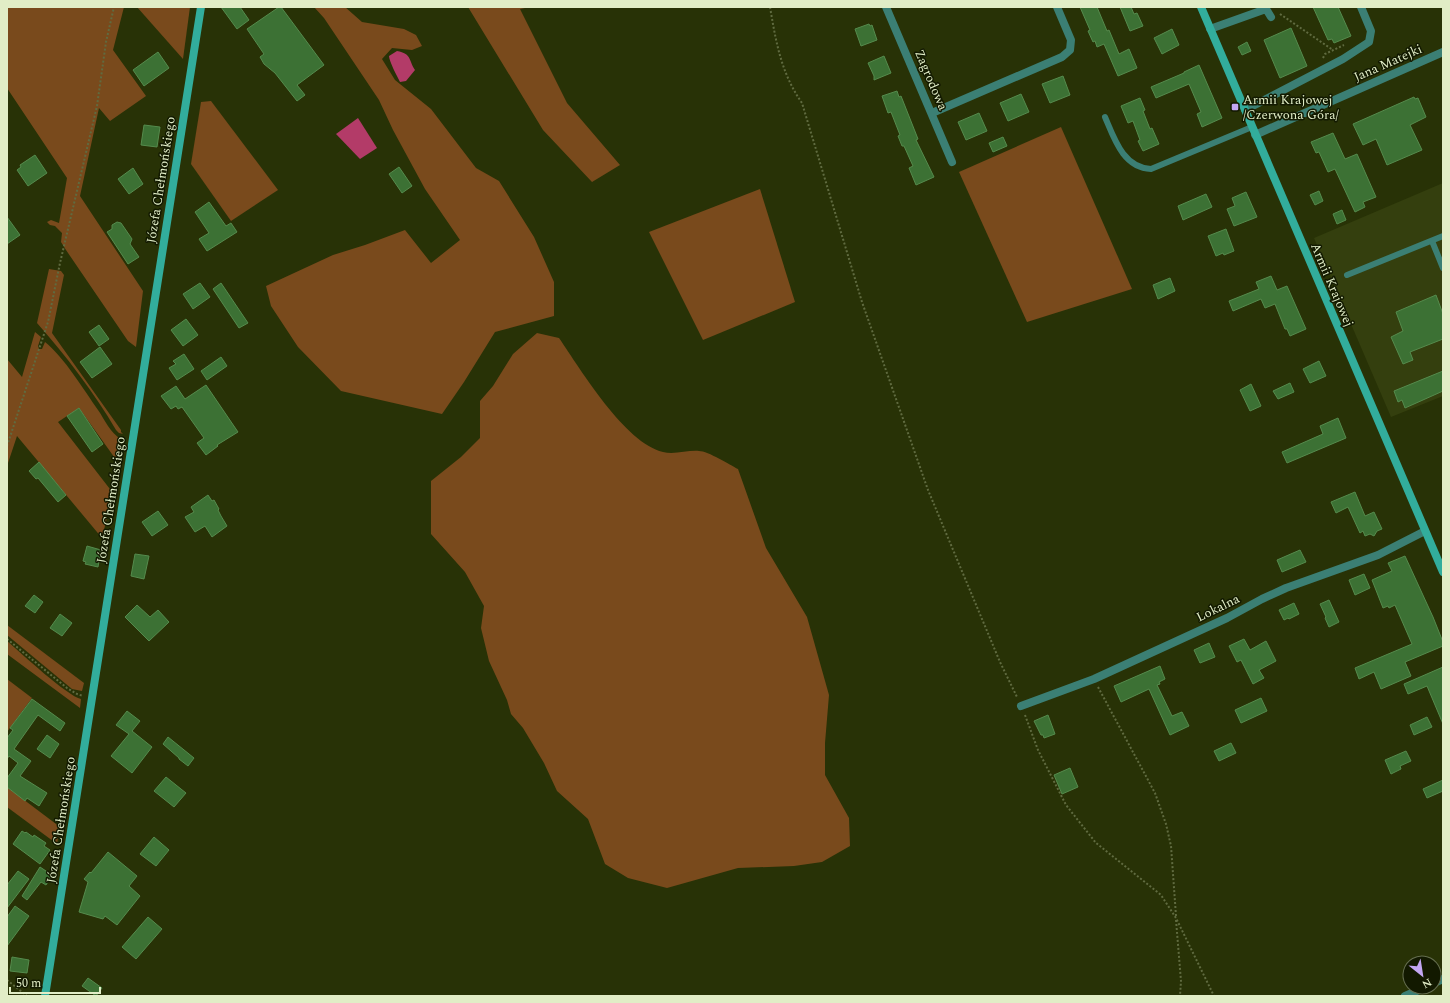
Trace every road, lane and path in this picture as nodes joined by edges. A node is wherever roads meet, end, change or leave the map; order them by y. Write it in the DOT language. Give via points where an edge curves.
graph roads {
  1 [pos="114,7"];
  2 [pos="201,7"];
  3 [pos="770,7"];
  4 [pos="886,7"];
  5 [pos="1057,7"];
  6 [pos="1201,7"];
  7 [pos="1361,7"];
  8 [pos="1271,17"];
  9 [pos="1210,29"];
  10 [pos="1333,50"];
  11 [pos="1443,52"];
  12 [pos="1245,110"];
  13 [pos="932,113"];
  14 [pos="1105,117"];
  15 [pos="1254,131"];
  16 [pos="952,162"];
  17 [pos="1443,236"];
  18 [pos="1432,241"];
  19 [pos="1443,268"];
  20 [pos="1347,275"];
  21 [pos="7,446"];
  22 [pos="1425,531"];
  23 [pos="1443,572"];
  24 [pos="7,639"];
  25 [pos="1094,679"];
  26 [pos="93,696"];
  27 [pos="1021,706"];
  28 [pos="1176,918"];
  29 [pos="7,980"];
  30 [pos="27,996"];
  31 [pos="45,996"];
  32 [pos="1180,996"];
  33 [pos="1214,996"];
  1 -- 21 [label="path" via="97,106 48,322"];
  2 -- 26 [label="street, Józefa Chełmońskiego"];
  3 -- 27 [label="path" via="782,65 802,103 862,302 928,490"];
  4 -- 13 [label="street, Zagrodowa"];
  5 -- 13 [label="street" via="1071,40 1070,50 1062,57"];
  6 -- 9 [label="street, Armii Krajowej"];
  7 -- 12 [label="street" via="1371,30 1369,42 1343,60"];
  8 -- 9 [label="street" via="1266,9"];
  8 -- 10 [label="path" via="1279,13"];
  9 -- 12 [label="street, Armii Krajowej"];
  11 -- 15 [label="street, Jana Matejki"];
  12 -- 15 [label="street, Armii Krajowej"];
  13 -- 16 [label="street, Zagrodowa"];
  14 -- 15 [label="lane" via="1125,156 1134,164 1151,169"];
  15 -- 22 [label="street, Armii Krajowej"];
  17 -- 18 [label="lane"];
  18 -- 19 [label="lane"];
  18 -- 20 [label="lane"];
  22 -- 23 [label="street, Armii Krajowej"];
  22 -- 25 [label="street, Lokalna" via="1378,555 1286,588"];
  24 -- 26 [label="path" via="73,692"];
  25 -- 27 [label="street, Lokalna"];
  25 -- 28 [label="path" via="1155,794 1166,824 1172,846"];
  26 -- 31 [label="street, Józefa Chełmońskiego"];
  27 -- 28 [label="path" via="1038,750 1066,805 1096,843 1161,895"];
  28 -- 32 [label="path"];
  28 -- 33 [label="path"];
  29 -- 30 [label="path"];
}
